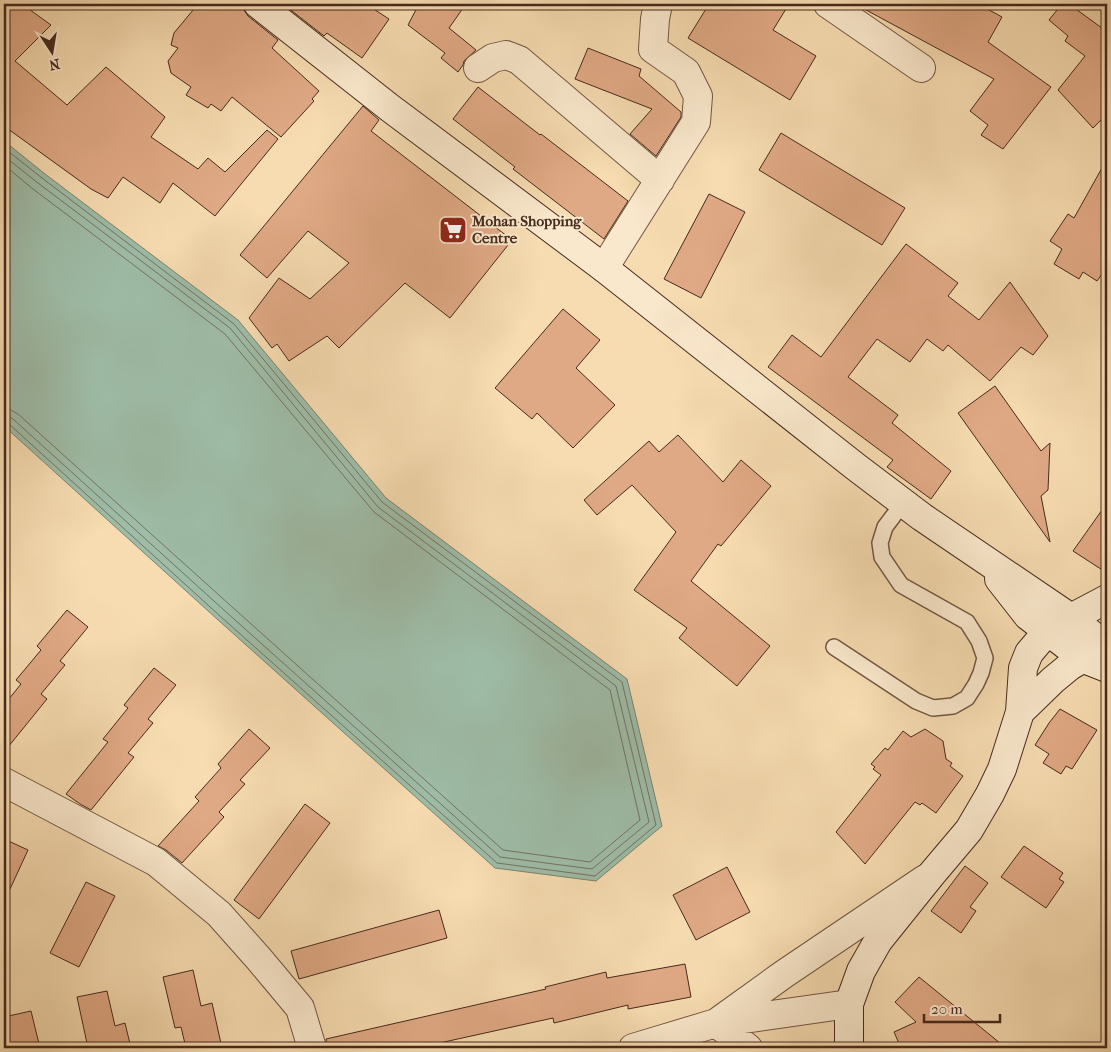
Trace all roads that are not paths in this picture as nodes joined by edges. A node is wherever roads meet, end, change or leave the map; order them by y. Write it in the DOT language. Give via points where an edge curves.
graph roads {
  1 [pos="258,4"];
  2 [pos="658,4"];
  3 [pos="828,4"];
  4 [pos="478,68"];
  5 [pos="921,68"];
  6 [pos="660,180"];
  7 [pos="604,268"];
  8 [pos="903,502"];
  9 [pos="1107,599"];
  10 [pos="1060,626"];
  11 [pos="834,647"];
  12 [pos="1102,653"];
  13 [pos="1020,712"];
  14 [pos="4,782"];
  15 [pos="931,875"];
  16 [pos="849,1004"];
  17 [pos="716,1023"];
  18 [pos="312,1048"];
  19 [pos="633,1048"];
  20 [pos="748,1048"];
  21 [pos="848,1048"];
  1 -- 7 [label="main road" via="390,108"];
  2 -- 6 [label="main road" via="653,49 686,72 698,96 696,122"];
  3 -- 5 [label="main road"];
  4 -- 6 [label="main road" via="493,58 506,55 519,60"];
  6 -- 7 [label="main road"];
  7 -- 8 [label="main road"];
  8 -- 10 [label="main road" via="982,558 1028,616"];
  8 -- 11 [label="lane" via="885,527 880,543 882,557 901,585 967,622 979,641 984,658 976,684 968,698 953,706 933,708 916,701"];
  9 -- 10 [label="main road"];
  10 -- 12 [label="main road"];
  10 -- 13 [label="main road" via="1040,640 1029,653 1024,668"];
  12 -- 13 [label="main road" via="1070,666"];
  13 -- 15 [label="main road" via="1002,769 990,794 970,830"];
  14 -- 18 [label="main road" via="156,862 219,914 300,1008"];
  15 -- 16 [label="main road" via="878,941 861,971"];
  15 -- 17 [label="main road"];
  16 -- 17 [label="main road"];
  16 -- 21 [label="main road"];
  17 -- 19 [label="main road"];
  17 -- 20 [label="main road"];
}
